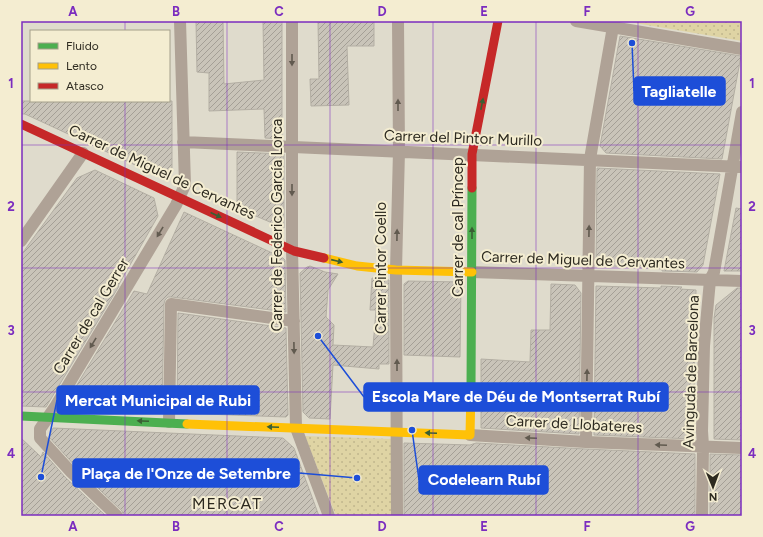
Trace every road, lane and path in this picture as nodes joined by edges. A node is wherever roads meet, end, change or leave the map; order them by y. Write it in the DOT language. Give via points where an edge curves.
graph roads {
  1 [pos="180,21"];
  2 [pos="292,21"];
  3 [pos="398,21"];
  4 [pos="498,21"];
  5 [pos="576,21"];
  6 [pos="614,24"];
  7 [pos="742,49"];
  8 [pos="742,112"];
  9 [pos="21,124"];
  10 [pos="184,142"];
  11 [pos="292,147"];
  12 [pos="398,151"];
  13 [pos="84,153"];
  14 [pos="472,154"];
  15 [pos="590,160"];
  16 [pos="738,167"];
  17 [pos="180,198"];
  18 [pos="21,241"];
  19 [pos="292,250"];
  20 [pos="396,270"];
  21 [pos="472,272"];
  22 [pos="588,277"];
  23 [pos="710,280"];
  24 [pos="742,281"];
  25 [pos="294,320"];
  26 [pos="21,416"];
  27 [pos="49,417"];
  28 [pos="169,422"];
  29 [pos="296,428"];
  30 [pos="398,432"];
  31 [pos="470,435"];
  32 [pos="586,442"];
  33 [pos="703,446"];
  34 [pos="742,448"];
  35 [pos="117,516"];
  36 [pos="329,516"];
  37 [pos="397,516"];
  38 [pos="702,516"];
  1 -- 10 [label="street, Carrer de cal Gerrer"];
  2 -- 11 [label="street, Carrer de Federico García Lorca, one-way"];
  12 -- 3 [label="street, Carrer Pintor Coello, one-way"];
  14 -- 4 [label="street, Carrer de cal Príncep, one-way"];
  5 -- 6 [label="street"];
  6 -- 7 [label="street"];
  6 -- 15 [label="street"];
  8 -- 16 [label="street, Avinguda de Barcelona"];
  9 -- 13 [label="street, Carrer de Miguel de Cervantes"];
  10 -- 11 [label="street, Carrer del Pintor Murillo"];
  10 -- 17 [label="street, Carrer de cal Gerrer" via="185,185"];
  11 -- 12 [label="street, Carrer del Pintor Murillo"];
  11 -- 19 [label="street, Carrer de Federico García Lorca, one-way"];
  12 -- 14 [label="street, Carrer del Pintor Murillo"];
  20 -- 12 [label="street, Carrer Pintor Coello, one-way"];
  13 -- 17 [label="street, Carrer de Miguel de Cervantes"];
  13 -- 18 [label="street"];
  14 -- 15 [label="street, Carrer del Pintor Murillo"];
  21 -- 14 [label="street, Carrer de cal Príncep, one-way"];
  15 -- 16 [label="street, Carrer del Pintor Murillo"];
  22 -- 15 [label="street, one-way"];
  16 -- 23 [label="street, Avinguda de Barcelona"];
  17 -- 19 [label="street, Carrer de Miguel de Cervantes, one-way"];
  17 -- 27 [label="street, Carrer de cal Gerrer, one-way"];
  19 -- 20 [label="street, Carrer de Miguel de Cervantes, one-way" via="357,266"];
  19 -- 25 [label="street, Carrer de Federico García Lorca"];
  20 -- 21 [label="street, Carrer de Miguel de Cervantes"];
  30 -- 20 [label="street, Carrer Pintor Coello, one-way"];
  21 -- 22 [label="street, Carrer de Miguel de Cervantes"];
  21 -- 31 [label="street, Carrer de cal Príncep"];
  22 -- 23 [label="street, Carrer de Miguel de Cervantes"];
  32 -- 22 [label="street, one-way"];
  23 -- 24 [label="street, Carrer de Miguel de Cervantes"];
  23 -- 33 [label="street, Avinguda de Barcelona" via="704,346"];
  25 -- 28 [label="street" via="171,304"];
  25 -- 29 [label="street, Carrer de Federico García Lorca, one-way"];
  26 -- 27 [label="street, Carrer de Llobateres"];
  28 -- 27 [label="street, Carrer de Llobateres, one-way"];
  27 -- 35 [label="street, Carrer de cal Gerrer" via="40,429 40,438"];
  29 -- 28 [label="street, Carrer de Llobateres, one-way"];
  29 -- 30 [label="street, Carrer de Llobateres"];
  29 -- 36 [label="street, Carrer de Federico García Lorca"];
  31 -- 30 [label="street, Carrer de Llobateres, one-way"];
  30 -- 37 [label="street, Carrer Pintor Coello"];
  32 -- 31 [label="street, Carrer de Llobateres, one-way"];
  33 -- 32 [label="street, Carrer de Llobateres, one-way"];
  33 -- 34 [label="street, Carrer de Llobateres"];
  33 -- 38 [label="street, Avinguda de Barcelona"];
}
